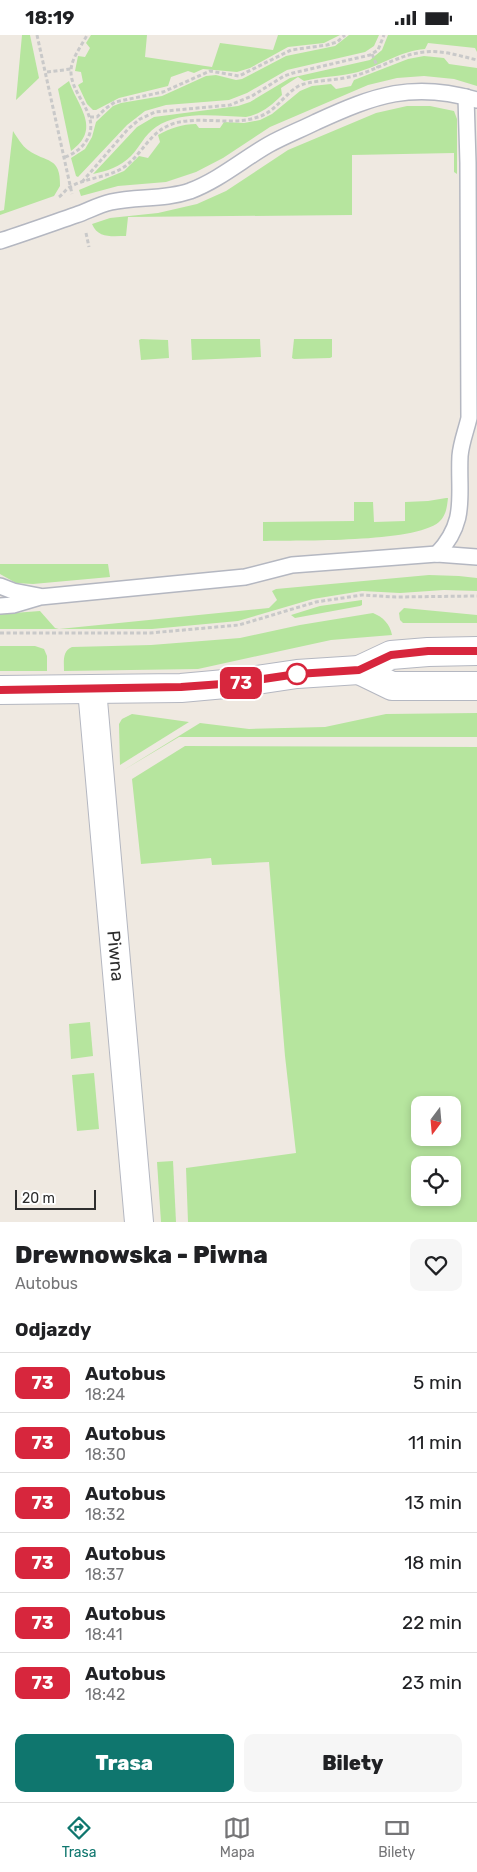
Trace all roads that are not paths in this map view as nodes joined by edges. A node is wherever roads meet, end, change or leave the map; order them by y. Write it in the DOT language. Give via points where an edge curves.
graph roads {
  1 [pos="472,98"];
  2 [pos="0,241"];
  3 [pos="437,554"];
  4 [pos="477,557"];
  5 [pos="0,586"];
  6 [pos="40,597"];
  7 [pos="0,607"];
  8 [pos="477,651"];
  9 [pos="359,670"];
  10 [pos="477,687"];
  11 [pos="92,689"];
  12 [pos="0,690"];
  13 [pos="139,1222"];
  1 -- 2 [label="lane" via="416,90 375,97 288,134 227,173 190,191 110,203"];
  1 -- 3 [label="lane" via="468,113 469,419 462,443 459,518 451,537"];
  3 -- 4 [label="lane"];
  3 -- 6 [label="lane" via="292,565 245,577"];
  5 -- 6 [label="lane"];
  6 -- 7 [label="lane"];
  8 -- 9 [label="main road" via="391,655"];
  9 -- 10 [label="main road" via="392,686"];
  9 -- 11 [label="main road" via="190,687"];
  11 -- 12 [label="main road"];
  11 -- 13 [label="main road, Piwna"];
}
